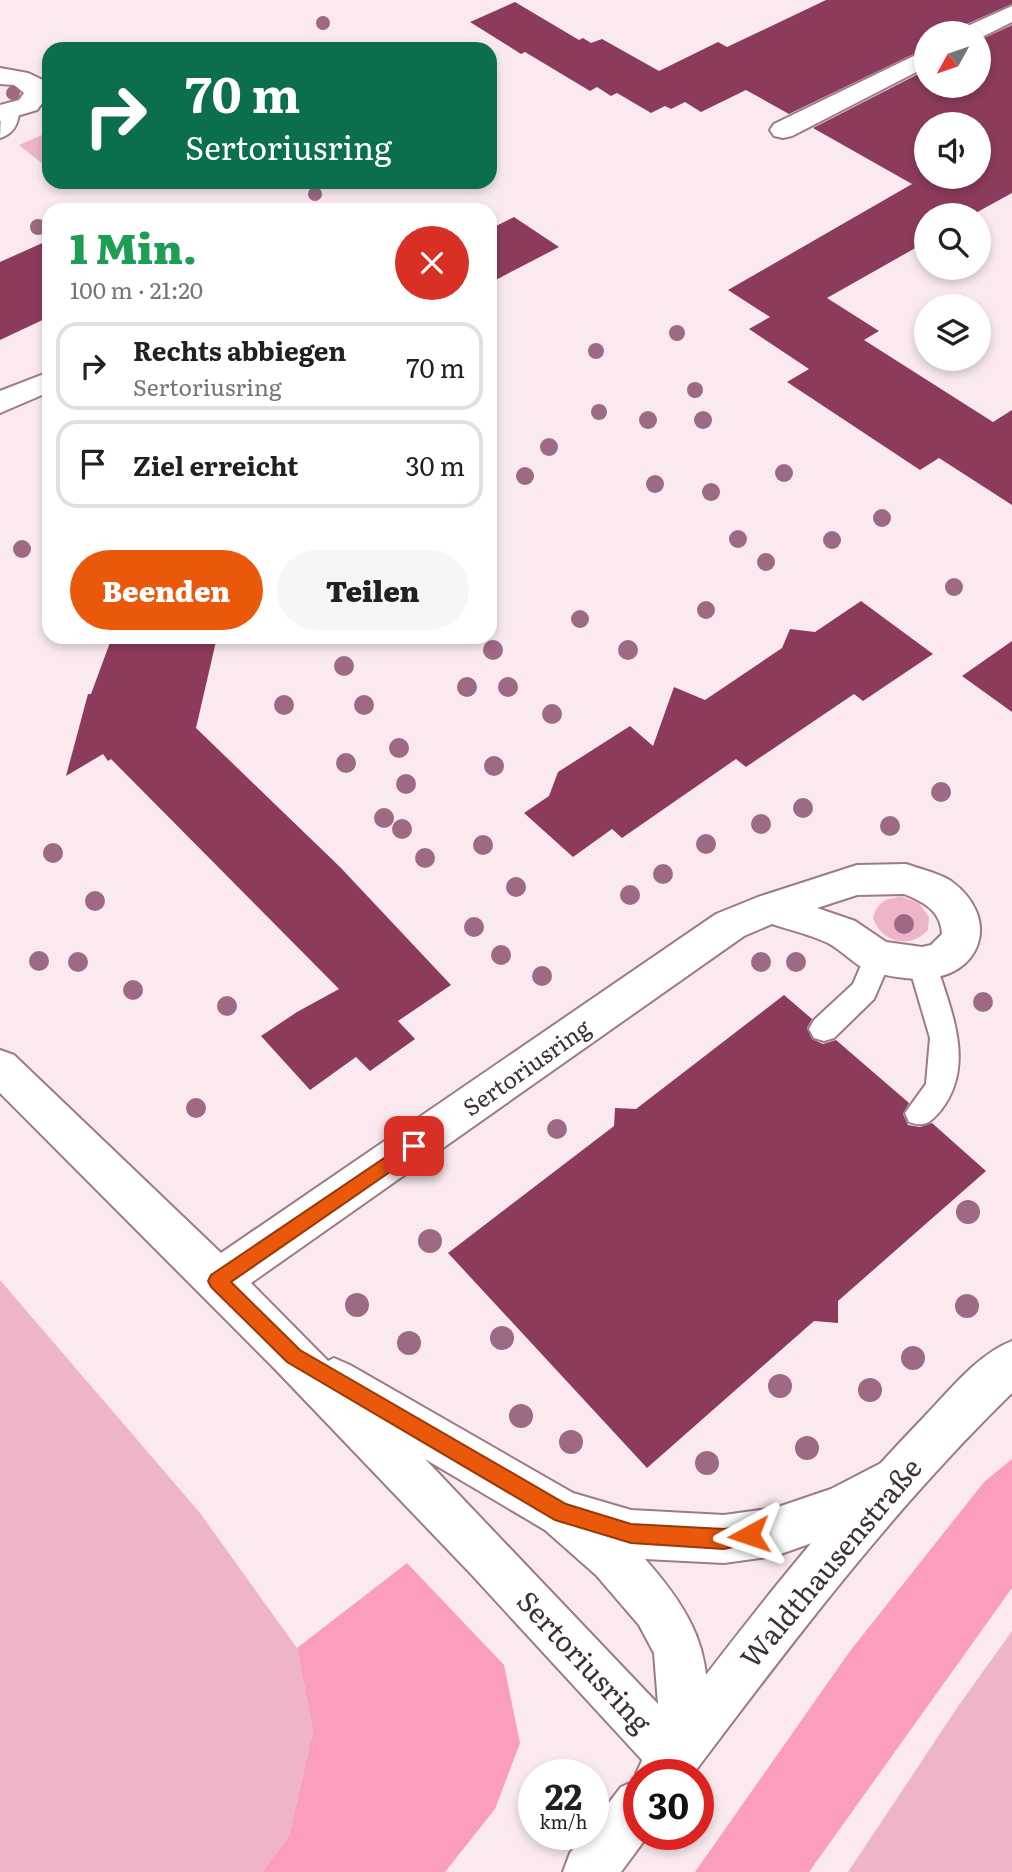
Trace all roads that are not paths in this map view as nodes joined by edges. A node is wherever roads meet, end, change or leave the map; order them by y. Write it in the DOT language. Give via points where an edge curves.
graph roads {
  1 [pos="1012,13"];
  2 [pos="991,24"];
  3 [pos="914,63"];
  4 [pos="0,76"];
  5 [pos="3,119"];
  6 [pos="783,130"];
  7 [pos="42,384"];
  8 [pos="0,403"];
  9 [pos="771,908"];
  10 [pos="878,957"];
  11 [pos="922,963"];
  12 [pos="824,1029"];
  13 [pos="0,1067"];
  14 [pos="920,1113"];
  15 [pos="217,1281"];
  16 [pos="293,1356"];
  17 [pos="1012,1362"];
  18 [pos="902,1474"];
  19 [pos="562,1513"];
  20 [pos="662,1759"];
  21 [pos="670,1759"];
  22 [pos="673,1759"];
  23 [pos="623,1826"];
  24 [pos="589,1872"];
  1 -- 2 [label="street"];
  3 -- 6 [label="street"];
  4 -- 5 [label="street" via="19,78 36,86 37,93 35,100"];
  7 -- 8 [label="street"];
  9 -- 10 [label="street" via="841,932"];
  9 -- 11 [label="street, Sertoriusring" via="857,880 906,879 937,891 960,915 962,939 943,958"];
  9 -- 15 [label="street, Sertoriusring" via="730,925"];
  10 -- 11 [label="street"];
  10 -- 12 [label="lane" via="864,990"];
  11 -- 14 [label="lane" via="944,1038 940,1088"];
  13 -- 15 [label="street, Sertoriusring"];
  15 -- 16 [label="street, Sertoriusring"];
  16 -- 19 [label="street, Sertoriusring"];
  16 -- 20 [label="street, Sertoriusring" via="461,1530 591,1672"];
  17 -- 18 [label="street, Waldthausenstraße"];
  18 -- 19 [label="street, Sertoriusring" via="843,1509 775,1532 724,1539 631,1534"];
  18 -- 22 [label="street, Waldthausenstraße" via="835,1550"];
  19 -- 21 [label="street, Sertoriusring" via="612,1558 656,1608 678,1648 683,1702"];
  23 -- 24 [label="street"];
}
